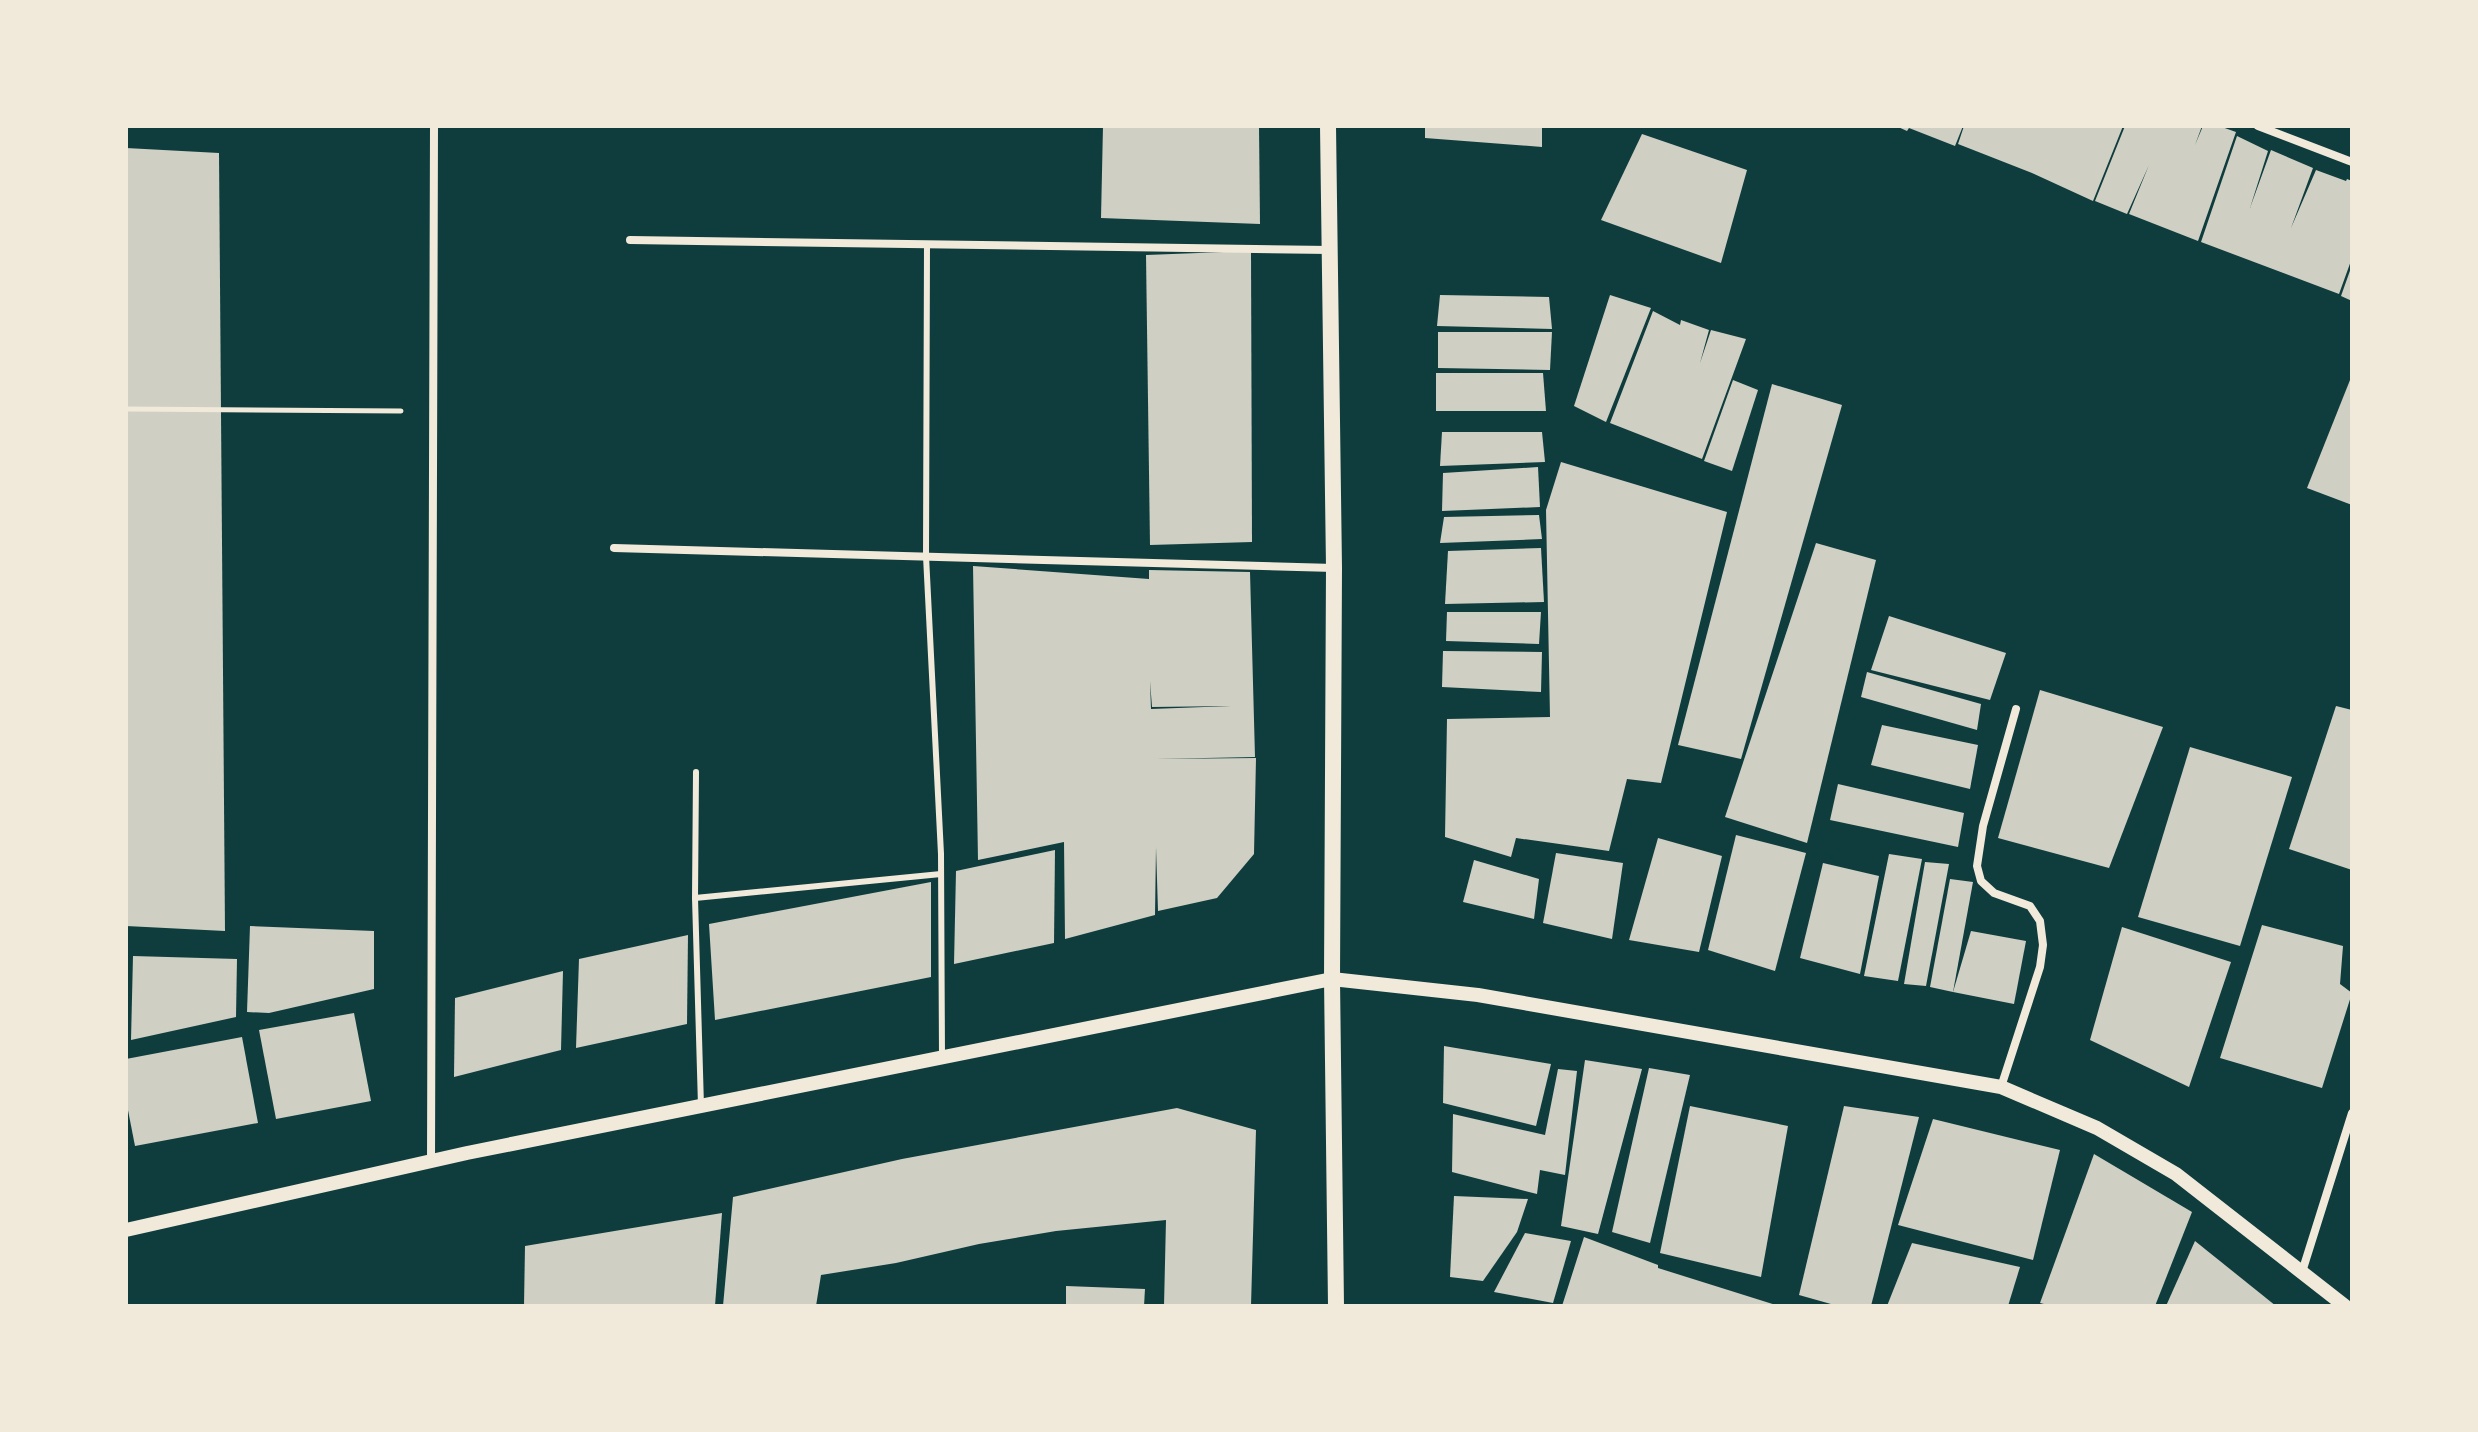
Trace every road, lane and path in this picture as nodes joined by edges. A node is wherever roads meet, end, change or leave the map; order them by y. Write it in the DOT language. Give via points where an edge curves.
graph roads {
  1 [pos="434,126"];
  2 [pos="1328,126"];
  3 [pos="2258,126"];
  4 [pos="2352,162"];
  5 [pos="630,240"];
  6 [pos="927,245"];
  7 [pos="1330,250"];
  8 [pos="126,409"];
  9 [pos="434,411"];
  10 [pos="614,548"];
  11 [pos="926,556"];
  12 [pos="1334,568"];
  13 [pos="2016,709"];
  14 [pos="696,772"];
  15 [pos="941,874"];
  16 [pos="695,898"];
  17 [pos="1332,979"];
  18 [pos="942,1057"];
  19 [pos="2001,1087"];
  20 [pos="701,1106"];
  21 [pos="2352,1113"];
  22 [pos="431,1161"];
  23 [pos="126,1230"];
  24 [pos="2302,1272"];
  25 [pos="1336,1306"];
  26 [pos="2345,1306"];
  1 -- 9 [label="street"];
  2 -- 7 [label="main road"];
  3 -- 4 [label="street"];
  5 -- 6 [label="street"];
  6 -- 7 [label="street"];
  6 -- 11 [label="lane"];
  7 -- 12 [label="main road"];
  8 -- 9 [label="path"];
  9 -- 22 [label="street"];
  10 -- 11 [label="street"];
  11 -- 12 [label="street"];
  11 -- 15 [label="lane"];
  12 -- 17 [label="main road"];
  13 -- 19 [label="street" via="1977,866 1981,881 1994,893 2030,906 2040,921 2043,945"];
  14 -- 16 [label="lane"];
  15 -- 16 [label="lane"];
  15 -- 18 [label="lane"];
  16 -- 20 [label="lane"];
  17 -- 18 [label="street"];
  17 -- 19 [label="street" via="1478,995"];
  17 -- 25 [label="main road"];
  18 -- 20 [label="street"];
  19 -- 24 [label="street" via="2097,1128 2176,1174"];
  20 -- 22 [label="street"];
  21 -- 24 [label="street"];
  22 -- 23 [label="street"];
  24 -- 26 [label="street"];
}
